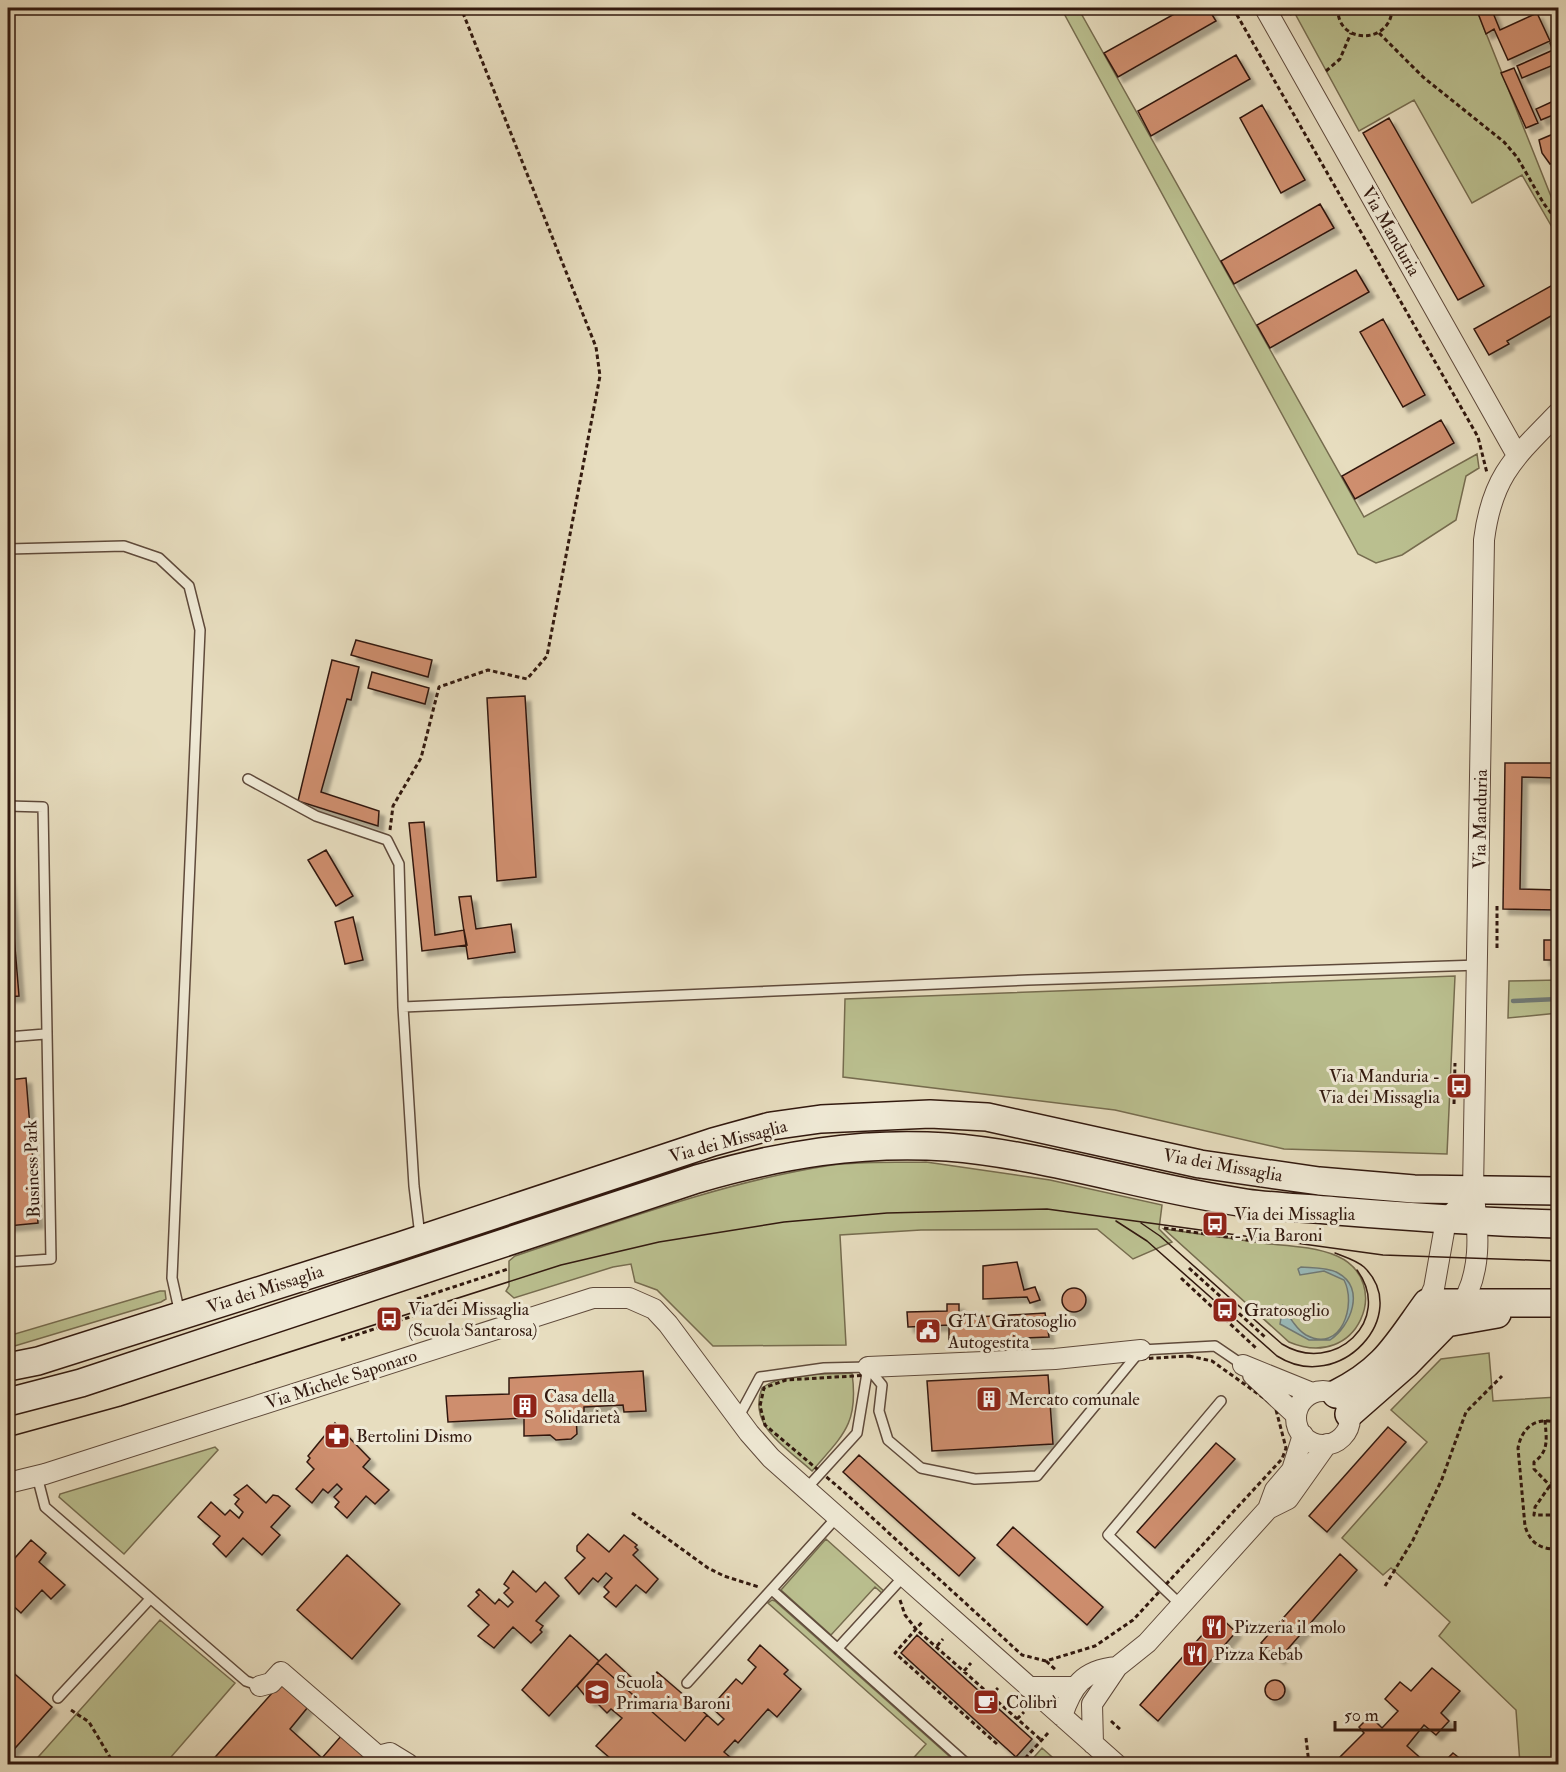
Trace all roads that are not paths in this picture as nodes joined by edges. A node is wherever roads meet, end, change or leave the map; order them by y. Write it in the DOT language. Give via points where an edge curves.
graph roads {
  1 [pos="1265,8"];
  2 [pos="1558,413"];
  3 [pos="1517,455"];
  4 [pos="8,549"];
  5 [pos="248,779"];
  6 [pos="8,806"];
  7 [pos="1479,965"];
  8 [pos="403,1007"];
  9 [pos="45,1034"];
  10 [pos="8,1037"];
  11 [pos="1473,1191"];
  12 [pos="1558,1191"];
  13 [pos="1446,1220"];
  14 [pos="1478,1222"];
  15 [pos="1558,1224"];
  16 [pos="420,1240"];
  17 [pos="8,1262"];
  18 [pos="1464,1301"];
  19 [pos="1427,1303"];
  20 [pos="1558,1303"];
  21 [pos="1558,1312"];
  22 [pos="180,1316"];
  23 [pos="1446,1323"];
  24 [pos="1141,1350"];
  25 [pos="1243,1365"];
  26 [pos="8,1367"];
  27 [pos="868,1367"];
  28 [pos="1332,1400"];
  29 [pos="1221,1401"];
  30 [pos="8,1402"];
  31 [pos="1296,1415"];
  32 [pos="738,1418"];
  33 [pos="1303,1435"];
  34 [pos="1327,1444"];
  35 [pos="37,1476"];
  36 [pos="8,1483"];
  37 [pos="806,1489"];
  38 [pos="1268,1509"];
  39 [pos="837,1517"];
  40 [pos="904,1576"];
  41 [pos="768,1589"];
  42 [pos="150,1599"];
  43 [pos="1182,1606"];
  44 [pos="838,1648"];
  45 [pos="1117,1667"];
  46 [pos="687,1683"];
  47 [pos="260,1686"];
  48 [pos="1028,1687"];
  49 [pos="1074,1687"];
  50 [pos="58,1698"];
  51 [pos="1092,1704"];
  52 [pos="1062,1716"];
  53 [pos="1093,1744"];
  54 [pos="408,1764"];
  55 [pos="967,1764"];
  56 [pos="1116,1764"];
  1 -- 3 [label="street, Via Manduria"];
  2 -- 3 [label="street, Via Manduria"];
  3 -- 7 [label="street, Via Manduria" via="1491,501 1484,540"];
  4 -- 22 [label="lane" via="124,546 159,558 189,586 200,630 172,1278"];
  5 -- 8 [label="lane" via="316,816 387,840 399,864"];
  6 -- 9 [label="lane, Business Park" via="43,807"];
  7 -- 8 [label="lane"];
  7 -- 11 [label="street, Via Manduria"];
  8 -- 16 [label="lane"];
  9 -- 10 [label="lane"];
  9 -- 17 [label="lane, Business Park" via="51,1259"];
  11 -- 12 [label="main road, Via dei Missaglia"];
  11 -- 13 [label="street"];
  11 -- 14 [label="street"];
  11 -- 16 [label="main road, Via dei Missaglia" via="1319,1181 1210,1165 987,1117 871,1114 771,1126 713,1142"];
  13 -- 14 [label="main road, Via dei Missaglia"];
  13 -- 19 [label="street" via="1434,1288"];
  13 -- 30 [label="main road, Via dei Missaglia" via="1247,1203 950,1147 899,1145 794,1154 697,1179 103,1376"];
  14 -- 15 [label="main road, Via dei Missaglia"];
  14 -- 18 [label="street" via="1473,1277"];
  16 -- 22 [label="main road, Via dei Missaglia"];
  18 -- 19 [label="main road"];
  18 -- 20 [label="main road"];
  18 -- 23 [label="street"];
  19 -- 23 [label="street"];
  19 -- 28 [label="main road" via="1405,1337 1376,1370"];
  21 -- 23 [label="main road" via="1544,1316 1491,1314"];
  22 -- 26 [label="main road, Via dei Missaglia"];
  23 -- 28 [label="main road" via="1407,1364"];
  24 -- 25 [label="lane" via="1215,1346"];
  24 -- 27 [label="street" via="1055,1359"];
  24 -- 27 [label="lane" via="1037,1476 975,1479 921,1468 888,1440 879,1411 882,1384"];
  25 -- 28 [label="street"];
  25 -- 31 [label="street"];
  27 -- 32 [label="lane" via="824,1368 760,1377"];
  27 -- 37 [label="lane" via="857,1433"];
  28 -- 31 [label="street" via="1300,1403"];
  28 -- 34 [label="street" via="1348,1427 1343,1435"];
  29 -- 43 [label="lane" via="1108,1535"];
  31 -- 33 [label="street"];
  32 -- 35 [label="street, Via Michele Saponaro" via="654,1309 629,1298 593,1298"];
  32 -- 37 [label="street, Via Michele Saponaro" via="761,1447"];
  33 -- 34 [label="street" via="1316,1444"];
  33 -- 38 [label="street" via="1292,1470 1275,1490"];
  34 -- 38 [label="street" via="1288,1499"];
  35 -- 36 [label="street, Via Michele Saponaro"];
  35 -- 42 [label="lane" via="45,1507"];
  37 -- 39 [label="street, Via Michele Saponaro"];
  38 -- 43 [label="street"];
  39 -- 40 [label="street, Via Michele Saponaro"];
  39 -- 41 [label="lane"];
  40 -- 44 [label="lane"];
  40 -- 48 [label="street, Via Michele Saponaro"];
  41 -- 44 [label="lane"];
  41 -- 46 [label="lane"];
  42 -- 47 [label="lane" via="246,1680"];
  42 -- 50 [label="lane"];
  43 -- 45 [label="street"];
  44 -- 55 [label="lane"];
  45 -- 49 [label="street" via="1097,1669"];
  45 -- 51 [label="street"];
  47 -- 54 [label="street" via="271,1683 281,1672 378,1756 390,1753"];
  48 -- 49 [label="street"];
  48 -- 52 [label="street, Via Michele Saponaro"];
  49 -- 52 [label="street"];
  51 -- 52 [label="street"];
  51 -- 53 [label="street"];
  52 -- 53 [label="street, Via Michele Saponaro"];
  53 -- 56 [label="street, Via Michele Saponaro"];
}
